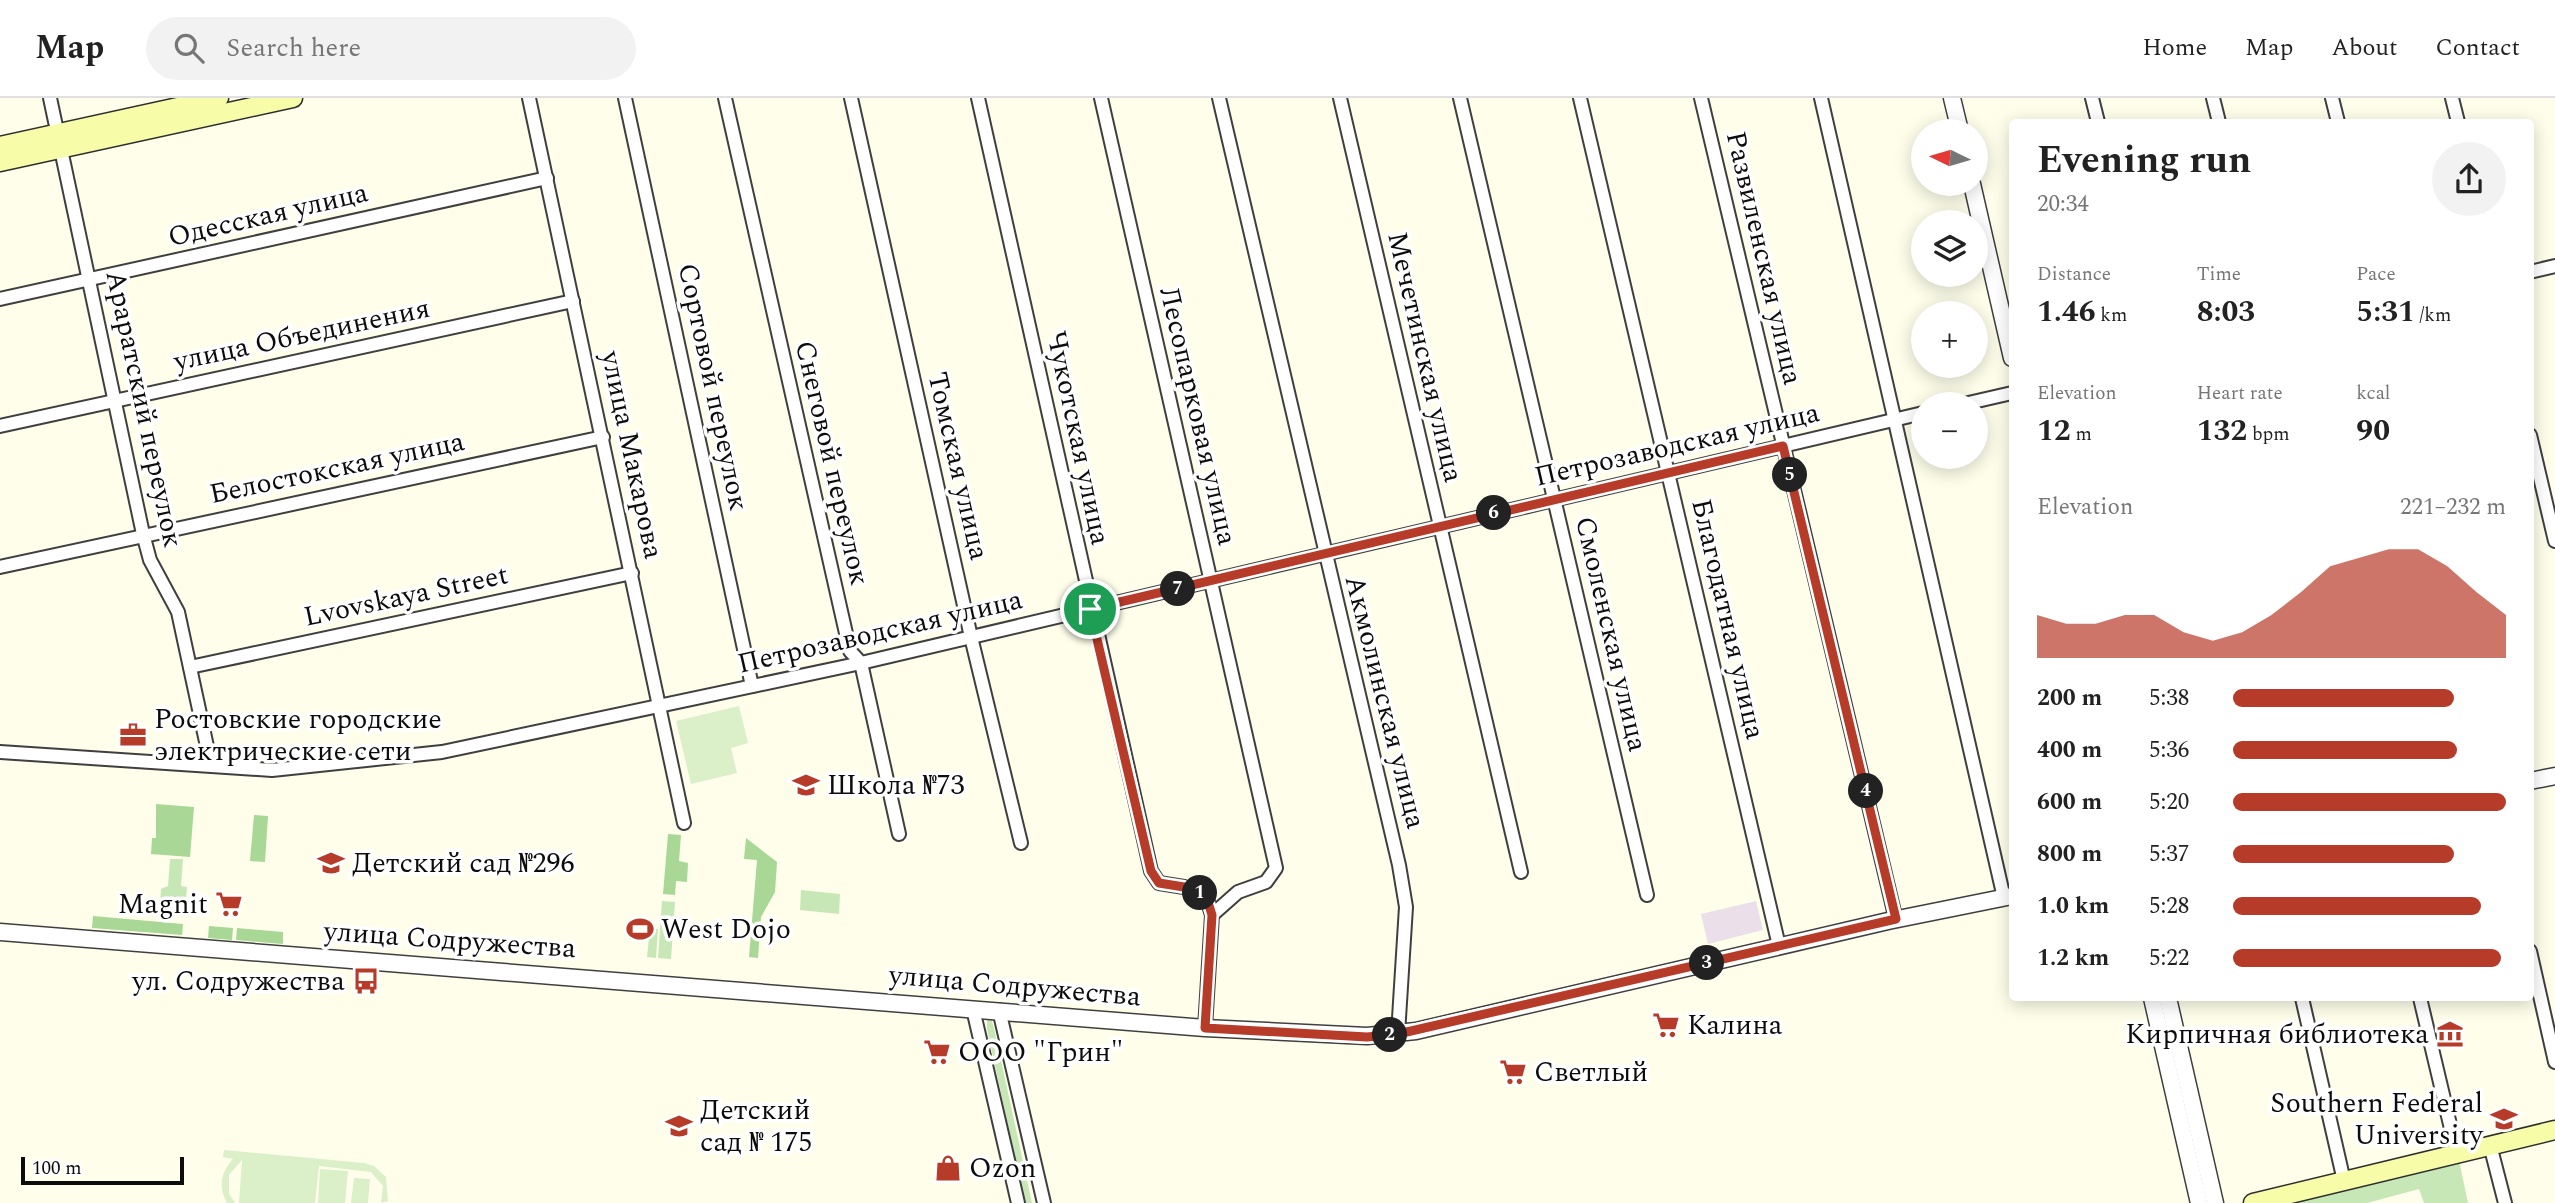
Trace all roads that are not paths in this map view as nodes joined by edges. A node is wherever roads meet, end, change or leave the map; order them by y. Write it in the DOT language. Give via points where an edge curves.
graph roads {
  1 [pos="50,98"];
  2 [pos="219,98"];
  3 [pos="293,98"];
  4 [pos="529,98"];
  5 [pos="625,98"];
  6 [pos="725,98"];
  7 [pos="851,98"];
  8 [pos="978,98"];
  9 [pos="1101,98"];
  10 [pos="1219,98"];
  11 [pos="1340,98"];
  12 [pos="1460,98"];
  13 [pos="1580,98"];
  14 [pos="1701,98"];
  15 [pos="1821,98"];
  16 [pos="1952,98"];
  17 [pos="2092,98"];
  18 [pos="2213,98"];
  19 [pos="2332,98"];
  20 [pos="2452,98"];
  21 [pos="1957,119"];
  22 [pos="2097,119"];
  23 [pos="2218,119"];
  24 [pos="2337,119"];
  25 [pos="2457,119"];
  26 [pos="60,141"];
  27 [pos="0,146"];
  28 [pos="0,162"];
  29 [pos="547,178"];
  30 [pos="1975,196"];
  31 [pos="2555,266"];
  32 [pos="2534,271"];
  33 [pos="91,280"];
  34 [pos="0,299"];
  35 [pos="573,301"];
  36 [pos="2009,345"];
  37 [pos="2009,394"];
  38 [pos="1988,398"];
  39 [pos="117,401"];
  40 [pos="1911,416"];
  41 [pos="1895,420"];
  42 [pos="0,426"];
  43 [pos="603,437"];
  44 [pos="1783,446"];
  45 [pos="2534,452"];
  46 [pos="1668,473"];
  47 [pos="1554,499"];
  48 [pos="1438,525"];
  49 [pos="144,534"];
  50 [pos="2555,541"];
  51 [pos="1324,553"];
  52 [pos="0,567"];
  53 [pos="632,573"];
  54 [pos="1210,582"];
  55 [pos="1090,609"];
  56 [pos="971,637"];
  57 [pos="861,663"];
  58 [pos="190,667"];
  59 [pos="752,686"];
  60 [pos="659,706"];
  61 [pos="0,752"];
  62 [pos="211,765"];
  63 [pos="2555,776"];
  64 [pos="2534,780"];
  65 [pos="684,823"];
  66 [pos="899,834"];
  67 [pos="1021,843"];
  68 [pos="1521,872"];
  69 [pos="1647,895"];
  70 [pos="2008,897"];
  71 [pos="1212,915"];
  72 [pos="1896,919"];
  73 [pos="0,932"];
  74 [pos="1779,946"];
  75 [pos="2534,969"];
  76 [pos="2153,1001"];
  77 [pos="2169,1001"];
  78 [pos="2303,1001"];
  79 [pos="2421,1001"];
  80 [pos="974,1009"];
  81 [pos="999,1010"];
  82 [pos="1205,1028"];
  83 [pos="1398,1034"];
  84 [pos="2555,1062"];
  85 [pos="2555,1130"];
  86 [pos="2490,1145"];
  87 [pos="2457,1154"];
  88 [pos="2344,1181"];
  89 [pos="1018,1203"];
  90 [pos="1044,1203"];
  91 [pos="2199,1203"];
  92 [pos="2215,1203"];
  93 [pos="2253,1203"];
  94 [pos="2505,1203"];
  1 -- 26 [label="street, Араратский переулок"];
  2 -- 26 [label="main road"];
  3 -- 26 [label="main road"];
  4 -- 29 [label="street, улица Макарова"];
  5 -- 59 [label="street, Сортовой переулок"];
  6 -- 57 [label="street, Снеговой переулок" via="850,651"];
  7 -- 56 [label="street, Томская улица"];
  8 -- 55 [label="street, Чукотская улица"];
  9 -- 54 [label="street, Лесопарковая улица"];
  10 -- 51 [label="street, Акмолинская улица"];
  11 -- 48 [label="street, Мечетинская улица"];
  12 -- 47 [label="street, Смоленская улица"];
  13 -- 46 [label="street, Благодатная улица"];
  14 -- 44 [label="street, Развиленская улица"];
  15 -- 41 [label="street"];
  16 -- 21 [label="street"];
  17 -- 22 [label="street"];
  18 -- 23 [label="street"];
  19 -- 24 [label="street"];
  20 -- 25 [label="street"];
  26 -- 27 [label="main road"];
  26 -- 28 [label="main road"];
  26 -- 33 [label="street, Араратский переулок"];
  29 -- 33 [label="street, Одесская улица"];
  29 -- 35 [label="street, улица Макарова"];
  30 -- 36 [label="street"];
  31 -- 32 [label="street"];
  33 -- 34 [label="street, Одесская улица"];
  33 -- 39 [label="street, Араратский переулок"];
  35 -- 39 [label="street, улица Объединения"];
  35 -- 43 [label="street, улица Макарова"];
  37 -- 38 [label="street"];
  39 -- 42 [label="street, улица Объединения"];
  39 -- 49 [label="street, Араратский переулок"];
  40 -- 41 [label="street, Петрозаводская улица"];
  41 -- 44 [label="street, Петрозаводская улица"];
  41 -- 70 [label="street"];
  43 -- 49 [label="street, Белостокская улица"];
  43 -- 53 [label="street, улица Макарова"];
  44 -- 46 [label="street, Петрозаводская улица"];
  44 -- 72 [label="street, Развиленская улица"];
  45 -- 50 [label="street"];
  46 -- 47 [label="street, Петрозаводская улица"];
  46 -- 74 [label="street, Благодатная улица"];
  47 -- 48 [label="street, Петрозаводская улица"];
  47 -- 69 [label="street, Смоленская улица"];
  48 -- 51 [label="street, Петрозаводская улица"];
  48 -- 68 [label="street, Мечетинская улица"];
  49 -- 52 [label="street, Белостокская улица"];
  49 -- 58 [label="street, Араратский переулок" via="150,560 178,612"];
  51 -- 54 [label="street, Петрозаводская улица"];
  51 -- 83 [label="street, Акмолинская улица" via="1406,907"];
  53 -- 58 [label="street, Lvovskaya Street"];
  53 -- 60 [label="street, улица Макарова"];
  54 -- 55 [label="street, Петрозаводская улица"];
  54 -- 71 [label="street, Лесопарковая улица" via="1276,868 1266,882 1238,892"];
  55 -- 56 [label="street, Петрозаводская улица"];
  55 -- 71 [label="street, Чукотская улица" via="1151,871 1159,883 1206,896"];
  56 -- 57 [label="street, Петрозаводская улица"];
  56 -- 67 [label="street, Томская улица"];
  57 -- 59 [label="street, Петрозаводская улица"];
  57 -- 66 [label="street, Снеговой переулок"];
  58 -- 62 [label="street, Араратский переулок"];
  59 -- 60 [label="street, Петрозаводская улица"];
  60 -- 62 [label="street, Петрозаводская улица" via="442,752 286,769"];
  60 -- 65 [label="street, улица Макарова"];
  61 -- 62 [label="street, Петрозаводская улица"];
  63 -- 64 [label="street"];
  70 -- 72 [label="street, улица Содружества"];
  71 -- 82 [label="street"];
  72 -- 74 [label="street, улица Содружества"];
  73 -- 80 [label="street, улица Содружества"];
  74 -- 83 [label="street, улица Содружества"];
  75 -- 84 [label="street"];
  76 -- 91 [label="street"];
  77 -- 92 [label="street"];
  78 -- 88 [label="street"];
  79 -- 87 [label="street"];
  80 -- 81 [label="street, улица Содружества"];
  80 -- 89 [label="street"];
  81 -- 82 [label="street, улица Содружества"];
  81 -- 90 [label="street"];
  82 -- 83 [label="street, улица Содружества" via="1367,1037"];
  85 -- 86 [label="main road"];
  86 -- 87 [label="main road"];
  86 -- 94 [label="street"];
  87 -- 88 [label="main road"];
  88 -- 93 [label="main road"];
}
